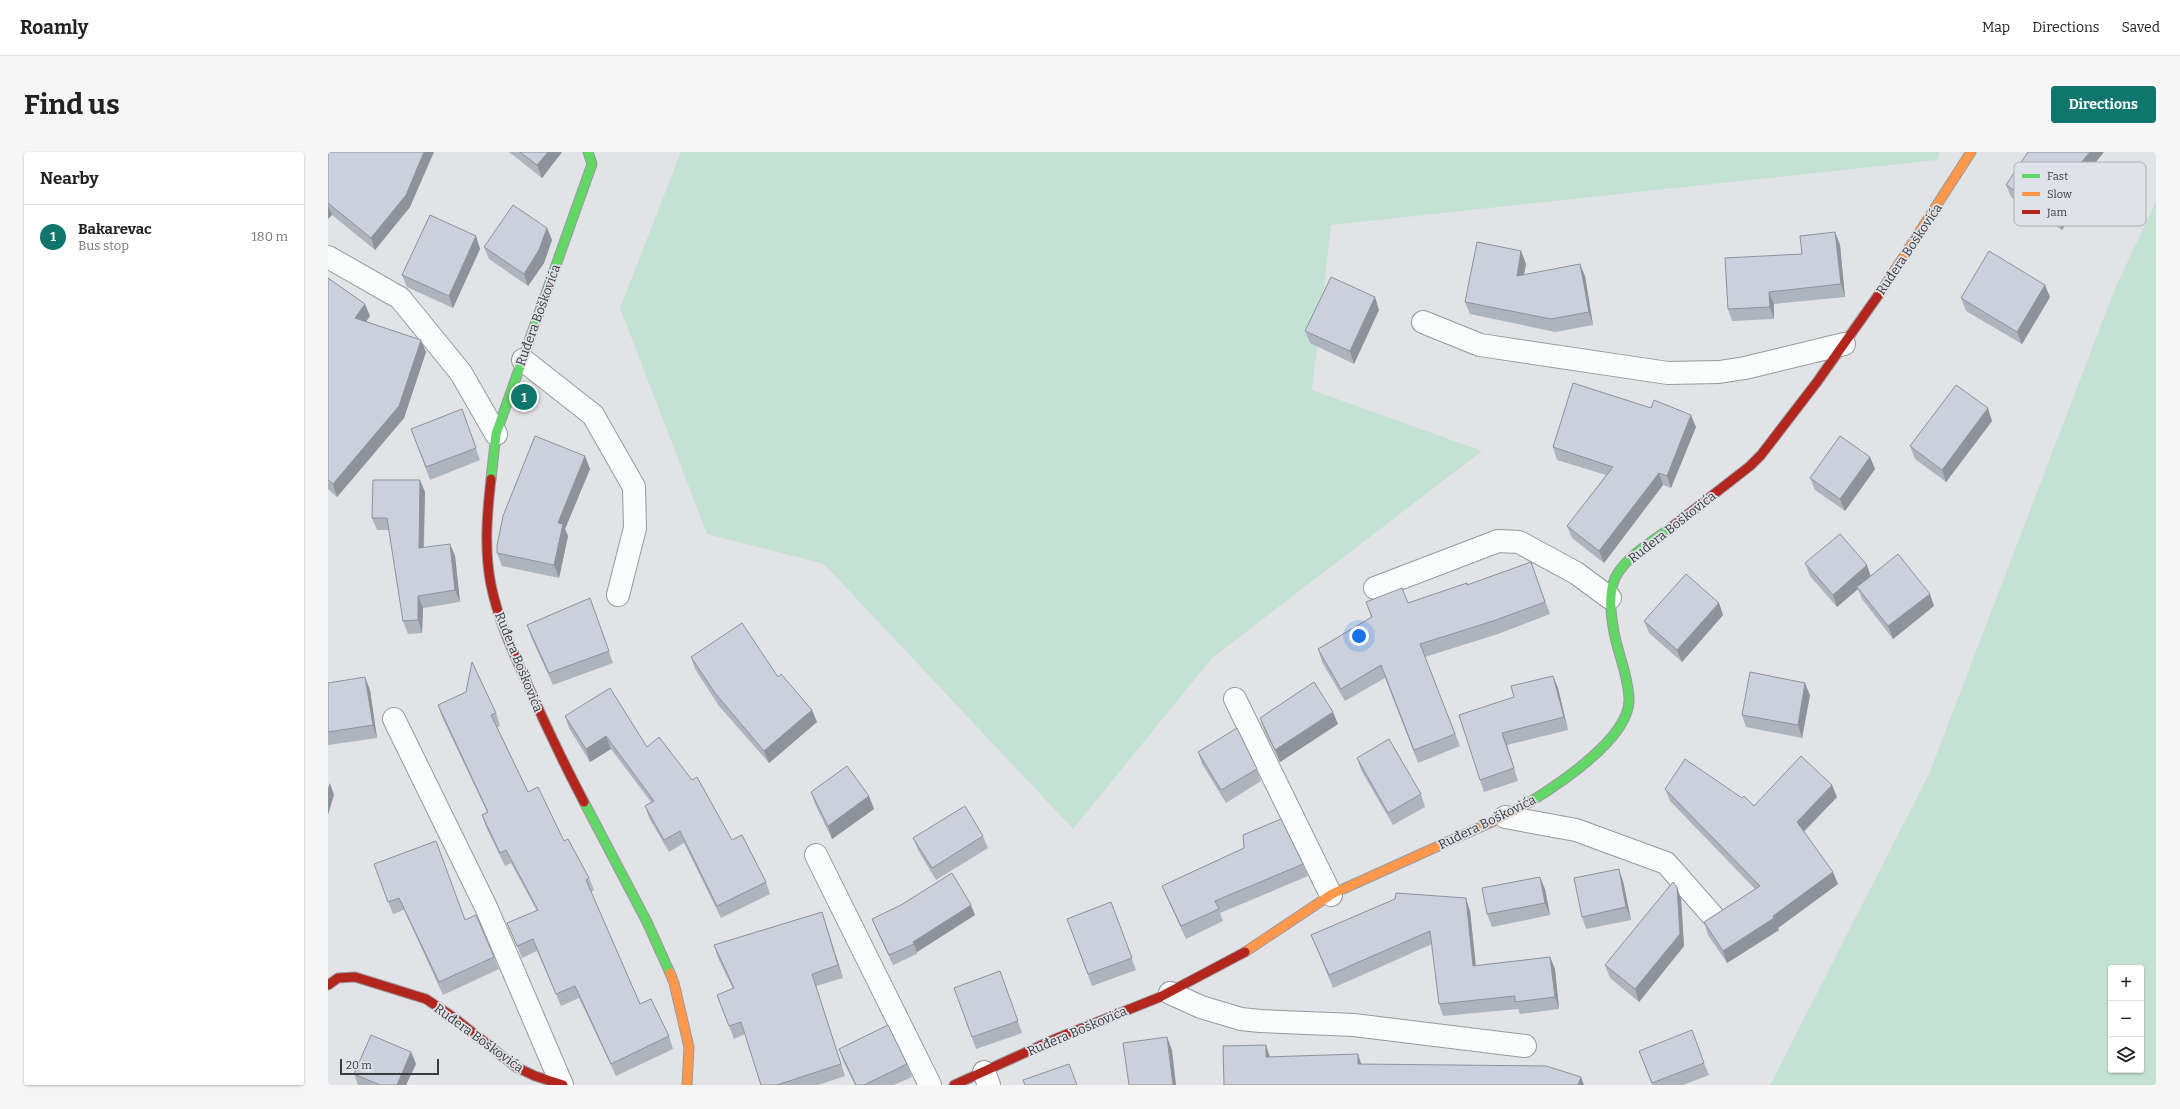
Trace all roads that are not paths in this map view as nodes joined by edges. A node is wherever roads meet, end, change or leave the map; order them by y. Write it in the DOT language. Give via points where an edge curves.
graph roads {
  1 [pos="588,152"];
  2 [pos="1971,152"];
  3 [pos="328,257"];
  4 [pos="1423,322"];
  5 [pos="1844,344"];
  6 [pos="523,360"];
  7 [pos="496,434"];
  8 [pos="1375,588"];
  9 [pos="618,594"];
  10 [pos="1610,598"];
  11 [pos="1235,699"];
  12 [pos="394,720"];
  13 [pos="1505,817"];
  14 [pos="816,855"];
  15 [pos="1331,895"];
  16 [pos="1712,915"];
  17 [pos="328,985"];
  18 [pos="1170,993"];
  19 [pos="1526,1046"];
  20 [pos="987,1078"];
  21 [pos="563,1085"];
  22 [pos="687,1085"];
  23 [pos="930,1085"];
  24 [pos="954,1085"];
  1 -- 6 [label="street, Ruđera Boškovića" via="592,164"];
  2 -- 5 [label="street, Ruđera Boškovića" via="1912,247"];
  3 -- 7 [label="street" via="400,298 461,374"];
  4 -- 5 [label="street" via="1480,345 1668,373 1719,372 1745,368"];
  5 -- 10 [label="street, Ruđera Boškovića" via="1761,455 1623,566 1614,580"];
  6 -- 7 [label="street, Ruđera Boškovića"];
  6 -- 9 [label="street" via="593,415 634,487 635,528"];
  7 -- 22 [label="street, Ruđera Boškovića" via="487,544 491,584 502,626 556,749 662,953 674,983 689,1047"];
  8 -- 10 [label="street" via="1498,541 1508,540 1519,542 1576,573"];
  10 -- 13 [label="street, Ruđera Boškovića" via="1629,701 1619,730 1584,763 1533,802"];
  11 -- 15 [label="street"];
  12 -- 21 [label="street" via="486,907"];
  13 -- 15 [label="street, Ruđera Boškovića"];
  13 -- 16 [label="street" via="1576,830 1666,863"];
  14 -- 23 [label="street"];
  15 -- 18 [label="street, Ruđera Boškovića" via="1238,956"];
  17 -- 21 [label="street, Ruđera Boškovića" via="332,980 348,974 412,994 454,1017 510,1063 544,1081"];
  18 -- 19 [label="street" via="1201,1007 1260,1022 1354,1025"];
  18 -- 20 [label="street, Ruđera Boškovića" via="1068,1034"];
  20 -- 24 [label="street, Ruđera Boškovića"];
}
